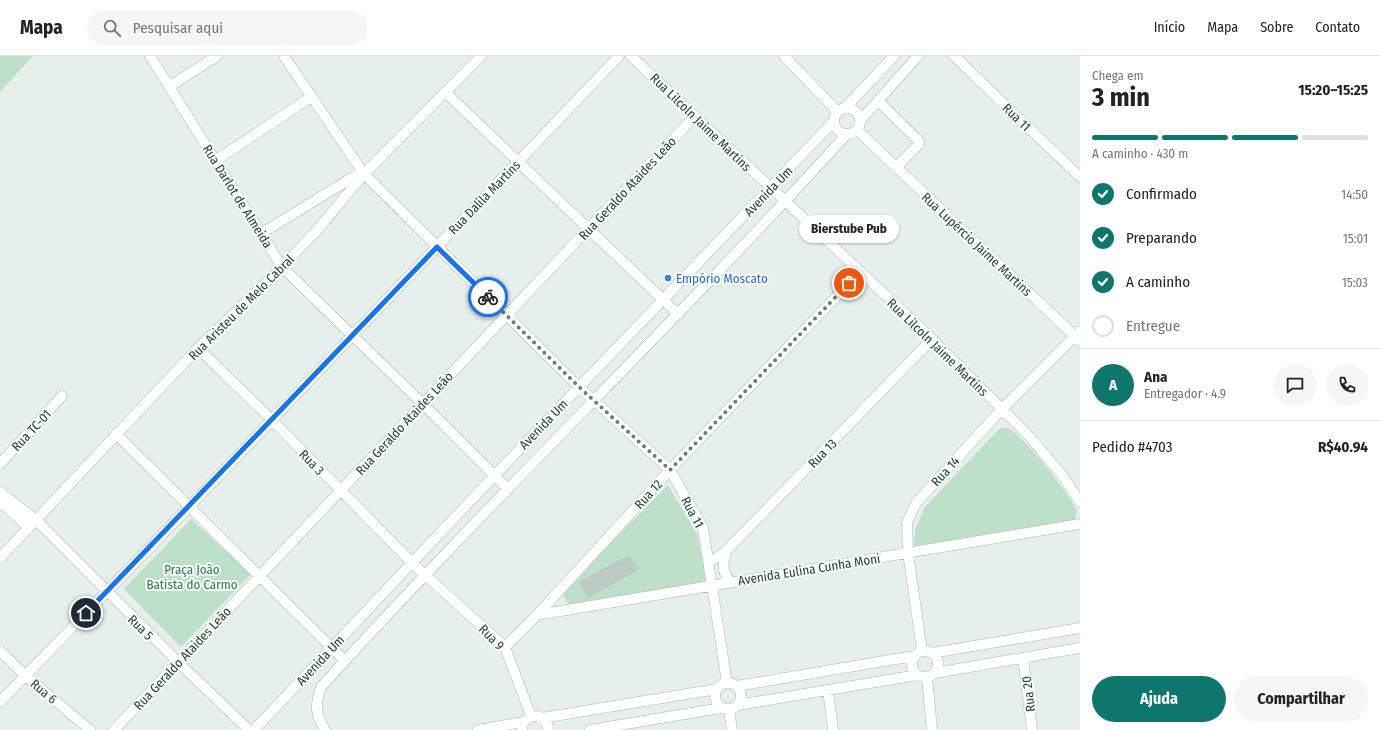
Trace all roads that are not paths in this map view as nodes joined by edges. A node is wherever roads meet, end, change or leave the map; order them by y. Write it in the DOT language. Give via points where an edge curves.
graph roads {
  1 [pos="150,56"];
  2 [pos="217,56"];
  3 [pos="284,56"];
  4 [pos="481,56"];
  5 [pos="619,56"];
  6 [pos="631,56"];
  7 [pos="784,56"];
  8 [pos="894,56"];
  9 [pos="918,56"];
  10 [pos="954,56"];
  11 [pos="170,86"];
  12 [pos="446,93"];
  13 [pos="311,97"];
  14 [pos="878,101"];
  15 [pos="839,114"];
  16 [pos="695,116"];
  17 [pos="861,120"];
  18 [pos="857,130"];
  19 [pos="846,135"];
  20 [pos="215,161"];
  21 [pos="518,162"];
  22 [pos="896,167"];
  23 [pos="364,174"];
  24 [pos="1080,177"];
  25 [pos="770,188"];
  26 [pos="784,202"];
  27 [pos="588,229"];
  28 [pos="262,233"];
  29 [pos="437,247"];
  30 [pos="282,267"];
  31 [pos="860,272"];
  32 [pos="662,300"];
  33 [pos="678,314"];
  34 [pos="506,316"];
  35 [pos="353,335"];
  36 [pos="1078,336"];
  37 [pos="932,340"];
  38 [pos="198,348"];
  39 [pos="579,387"];
  40 [pos="62,396"];
  41 [pos="593,400"];
  42 [pos="423,404"];
  43 [pos="1002,409"];
  44 [pos="272,420"];
  45 [pos="116,434"];
  46 [pos="0,464"];
  47 [pos="670,470"];
  48 [pos="494,476"];
  49 [pos="508,490"];
  50 [pos="340,491"];
  51 [pos="0,492"];
  52 [pos="1080,502"];
  53 [pos="0,503"];
  54 [pos="190,506"];
  55 [pos="32,524"];
  56 [pos="1080,524"];
  57 [pos="726,551"];
  58 [pos="908,553"];
  59 [pos="0,558"];
  60 [pos="412,563"];
  61 [pos="708,563"];
  62 [pos="427,575"];
  63 [pos="260,576"];
  64 [pos="731,582"];
  65 [pos="711,586"];
  66 [pos="106,592"];
  67 [pos="537,615"];
  68 [pos="1080,628"];
  69 [pos="505,647"];
  70 [pos="332,648"];
  71 [pos="1080,648"];
  72 [pos="0,651"];
  73 [pos="923,653"];
  74 [pos="1023,658"];
  75 [pos="345,661"];
  76 [pos="178,662"];
  77 [pos="926,675"];
  78 [pos="26,676"];
  79 [pos="732,684"];
  80 [pos="717,689"];
  81 [pos="828,690"];
  82 [pos="0,702"];
  83 [pos="729,707"];
  84 [pos="542,718"];
  85 [pos="526,723"];
  86 [pos="636,726"];
  87 [pos="90,730"];
  88 [pos="114,730"];
  89 [pos="249,730"];
  90 [pos="254,730"];
  91 [pos="325,730"];
  92 [pos="478,730"];
  93 [pos="548,730"];
  94 [pos="590,730"];
  95 [pos="732,730"];
  96 [pos="833,730"];
  97 [pos="932,730"];
  98 [pos="1032,730"];
  1 -- 11 [label="street, Rua Darlot de Almeida"];
  2 -- 11 [label="street"];
  3 -- 13 [label="street, Rua 11"];
  4 -- 12 [label="street, Rua Aristeu de Melo Cabral"];
  5 -- 21 [label="street, Rua Dalila Martins"];
  6 -- 16 [label="street, Rua Lilcoln Jaime Martins"];
  7 -- 15 [label="street"];
  8 -- 15 [label="street, Avenida Um"];
  9 -- 14 [label="street"];
  10 -- 24 [label="street, Rua 11"];
  11 -- 20 [label="street, Rua Darlot de Almeida"];
  12 -- 21 [label="street"];
  12 -- 23 [label="street, Rua Aristeu de Melo Cabral"];
  13 -- 20 [label="street"];
  13 -- 23 [label="street, Rua 11"];
  14 -- 17 [label="street"];
  14 -- 22 [label="street" via="919,141"];
  15 -- 17 [label="street" via="856,111"];
  15 -- 19 [label="street" via="837,130"];
  15 -- 25 [label="street, Avenida Um"];
  16 -- 25 [label="street, Rua Lilcoln Jaime Martins"];
  16 -- 27 [label="street, Rua Geraldo Ataides Leão"];
  17 -- 18 [label="street"];
  18 -- 19 [label="street"];
  18 -- 22 [label="street, Rua Lupércio Jaime Martins"];
  19 -- 26 [label="street, Avenida Um"];
  20 -- 28 [label="street, Rua Darlot de Almeida"];
  21 -- 27 [label="street"];
  21 -- 29 [label="street, Rua Dalila Martins"];
  22 -- 36 [label="street, Rua Lupércio Jaime Martins"];
  23 -- 28 [label="street" via="353,177"];
  23 -- 29 [label="street, Rua 11"];
  23 -- 30 [label="street, Rua Aristeu de Melo Cabral"];
  25 -- 26 [label="street, Rua Lilcoln Jaime Martins"];
  25 -- 32 [label="street, Avenida Um"];
  26 -- 31 [label="street, Rua Lilcoln Jaime Martins"];
  26 -- 33 [label="street, Avenida Um"];
  27 -- 32 [label="street"];
  27 -- 34 [label="street, Rua Geraldo Ataides Leão"];
  28 -- 30 [label="street, Rua Darlot de Almeida"];
  29 -- 34 [label="street, Rua 11"];
  29 -- 35 [label="street, Rua Dalila Martins"];
  30 -- 35 [label="street, Rua Darlot de Almeida"];
  30 -- 38 [label="street, Rua Aristeu de Melo Cabral"];
  31 -- 37 [label="street, Rua Lilcoln Jaime Martins"];
  31 -- 47 [label="street, Rua 12"];
  32 -- 33 [label="street"];
  32 -- 39 [label="street, Avenida Um"];
  33 -- 41 [label="street, Avenida Um"];
  34 -- 39 [label="street, Rua 11"];
  34 -- 42 [label="street, Rua Geraldo Ataides Leão"];
  35 -- 42 [label="street, Rua Darlot de Almeida"];
  35 -- 44 [label="street, Rua Dalila Martins"];
  36 -- 43 [label="street, Rua 14"];
  37 -- 43 [label="street, Rua Lilcoln Jaime Martins"];
  37 -- 57 [label="street, Rua 13"];
  38 -- 44 [label="street, Rua 3"];
  38 -- 45 [label="street, Rua Aristeu de Melo Cabral"];
  39 -- 41 [label="street, Rua 11"];
  39 -- 48 [label="street, Avenida Um"];
  40 -- 46 [label="street, Rua TC-01"];
  41 -- 47 [label="street, Rua 11"];
  41 -- 49 [label="street, Avenida Um"];
  42 -- 48 [label="street, Rua Darlot de Almeida"];
  42 -- 50 [label="street, Rua Geraldo Ataides Leão"];
  43 -- 52 [label="street, Rua Lilcoln Jaime Martins" via="1062,474"];
  43 -- 58 [label="street, Rua 14" via="916,503 907,523"];
  44 -- 50 [label="street, Rua 3"];
  44 -- 54 [label="street, Rua Dalila Martins"];
  45 -- 54 [label="street"];
  45 -- 55 [label="street, Rua Aristeu de Melo Cabral"];
  47 -- 61 [label="street, Rua 11" via="702,528"];
  47 -- 67 [label="street, Rua 12"];
  48 -- 49 [label="street, Rua Darlot de Almeida"];
  48 -- 60 [label="street, Avenida Um"];
  49 -- 62 [label="street, Avenida Um"];
  50 -- 60 [label="street, Rua 3"];
  50 -- 63 [label="street, Rua Geraldo Ataides Leão"];
  51 -- 55 [label="street"];
  53 -- 55 [label="street"];
  54 -- 63 [label="street"];
  54 -- 66 [label="street, Rua Dalila Martins"];
  55 -- 59 [label="street, Rua Aristeu de Melo Cabral"];
  55 -- 66 [label="street, Rua 5"];
  56 -- 58 [label="street, Avenida Eulina Cunha Moni"];
  57 -- 61 [label="street, Rua 13"];
  57 -- 64 [label="street" via="724,574"];
  58 -- 64 [label="street, Avenida Eulina Cunha Moni"];
  58 -- 73 [label="street, Rua 14"];
  60 -- 62 [label="street, Rua 3"];
  60 -- 70 [label="street, Avenida Um"];
  61 -- 65 [label="street, Rua 11"];
  62 -- 69 [label="street, Rua 9"];
  62 -- 75 [label="street, Avenida Um"];
  63 -- 70 [label="street"];
  63 -- 76 [label="street, Rua Geraldo Ataides Leão"];
  64 -- 65 [label="street, Avenida Eulina Cunha Moni"];
  65 -- 67 [label="street, Avenida Eulina Cunha Moni"];
  65 -- 79 [label="street, Rua 11"];
  66 -- 76 [label="street, Rua 5"];
  66 -- 78 [label="street, Rua Dalila Martins"];
  67 -- 69 [label="street, Rua 12"];
  68 -- 73 [label="street"];
  69 -- 85 [label="street, Rua 9"];
  70 -- 75 [label="street"];
  70 -- 90 [label="street, Avenida Um"];
  71 -- 74 [label="street"];
  72 -- 78 [label="street, Rua 6"];
  73 -- 77 [label="street" via="938,662"];
  73 -- 77 [label="street" via="911,662 912,667"];
  73 -- 79 [label="street"];
  74 -- 77 [label="street"];
  74 -- 98 [label="street, Rua 20"];
  75 -- 91 [label="street, Avenida Um" via="321,687 318,697 318,719"];
  76 -- 88 [label="street, Rua Geraldo Ataides Leão"];
  76 -- 89 [label="street, Rua 5"];
  77 -- 81 [label="street"];
  77 -- 97 [label="street"];
  78 -- 82 [label="street, Rua Dalila Martins"];
  78 -- 87 [label="street, Rua 6"];
  79 -- 80 [label="street"];
  79 -- 83 [label="street, Rua 11" via="742,694"];
  80 -- 83 [label="street" via="715,700"];
  80 -- 84 [label="street"];
  81 -- 83 [label="street"];
  81 -- 96 [label="street"];
  83 -- 86 [label="street"];
  83 -- 95 [label="street"];
  84 -- 85 [label="street"];
  84 -- 93 [label="street" via="547,723"];
  85 -- 92 [label="street"];
  86 -- 94 [label="street"];
}
